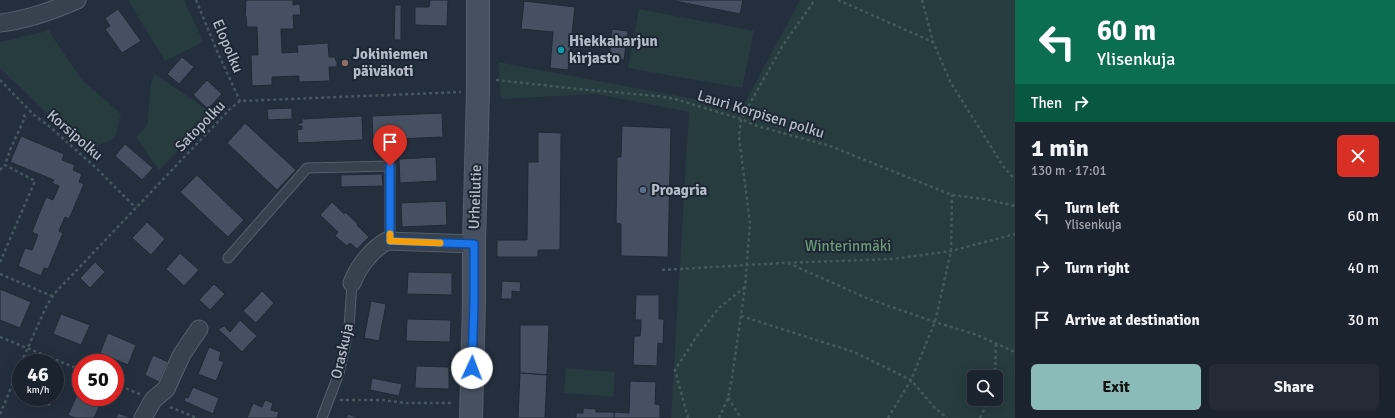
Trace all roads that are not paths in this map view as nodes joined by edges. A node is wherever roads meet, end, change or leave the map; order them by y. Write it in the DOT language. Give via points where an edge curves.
graph roads {
  1 [pos="77,0"];
  2 [pos="478,0"];
  3 [pos="0,24"];
  4 [pos="390,241"];
  5 [pos="474,244"];
  6 [pos="228,258"];
  7 [pos="352,283"];
  8 [pos="199,329"];
  9 [pos="464,410"];
  10 [pos="143,418"];
  11 [pos="322,418"];
  1 -- 3 [label="street" via="32,17"];
  2 -- 5 [label="main road, Urheilutie" via="485,85"];
  4 -- 5 [label="street"];
  4 -- 6 [label="lane" via="390,166 307,168"];
  4 -- 7 [label="street" via="381,244 358,269"];
  5 -- 9 [label="main road, Urheilutie" via="474,302"];
  7 -- 11 [label="lane, Oraskuja" via="349,328 339,373"];
  8 -- 10 [label="street" via="182,354 166,389 152,400"];
}
